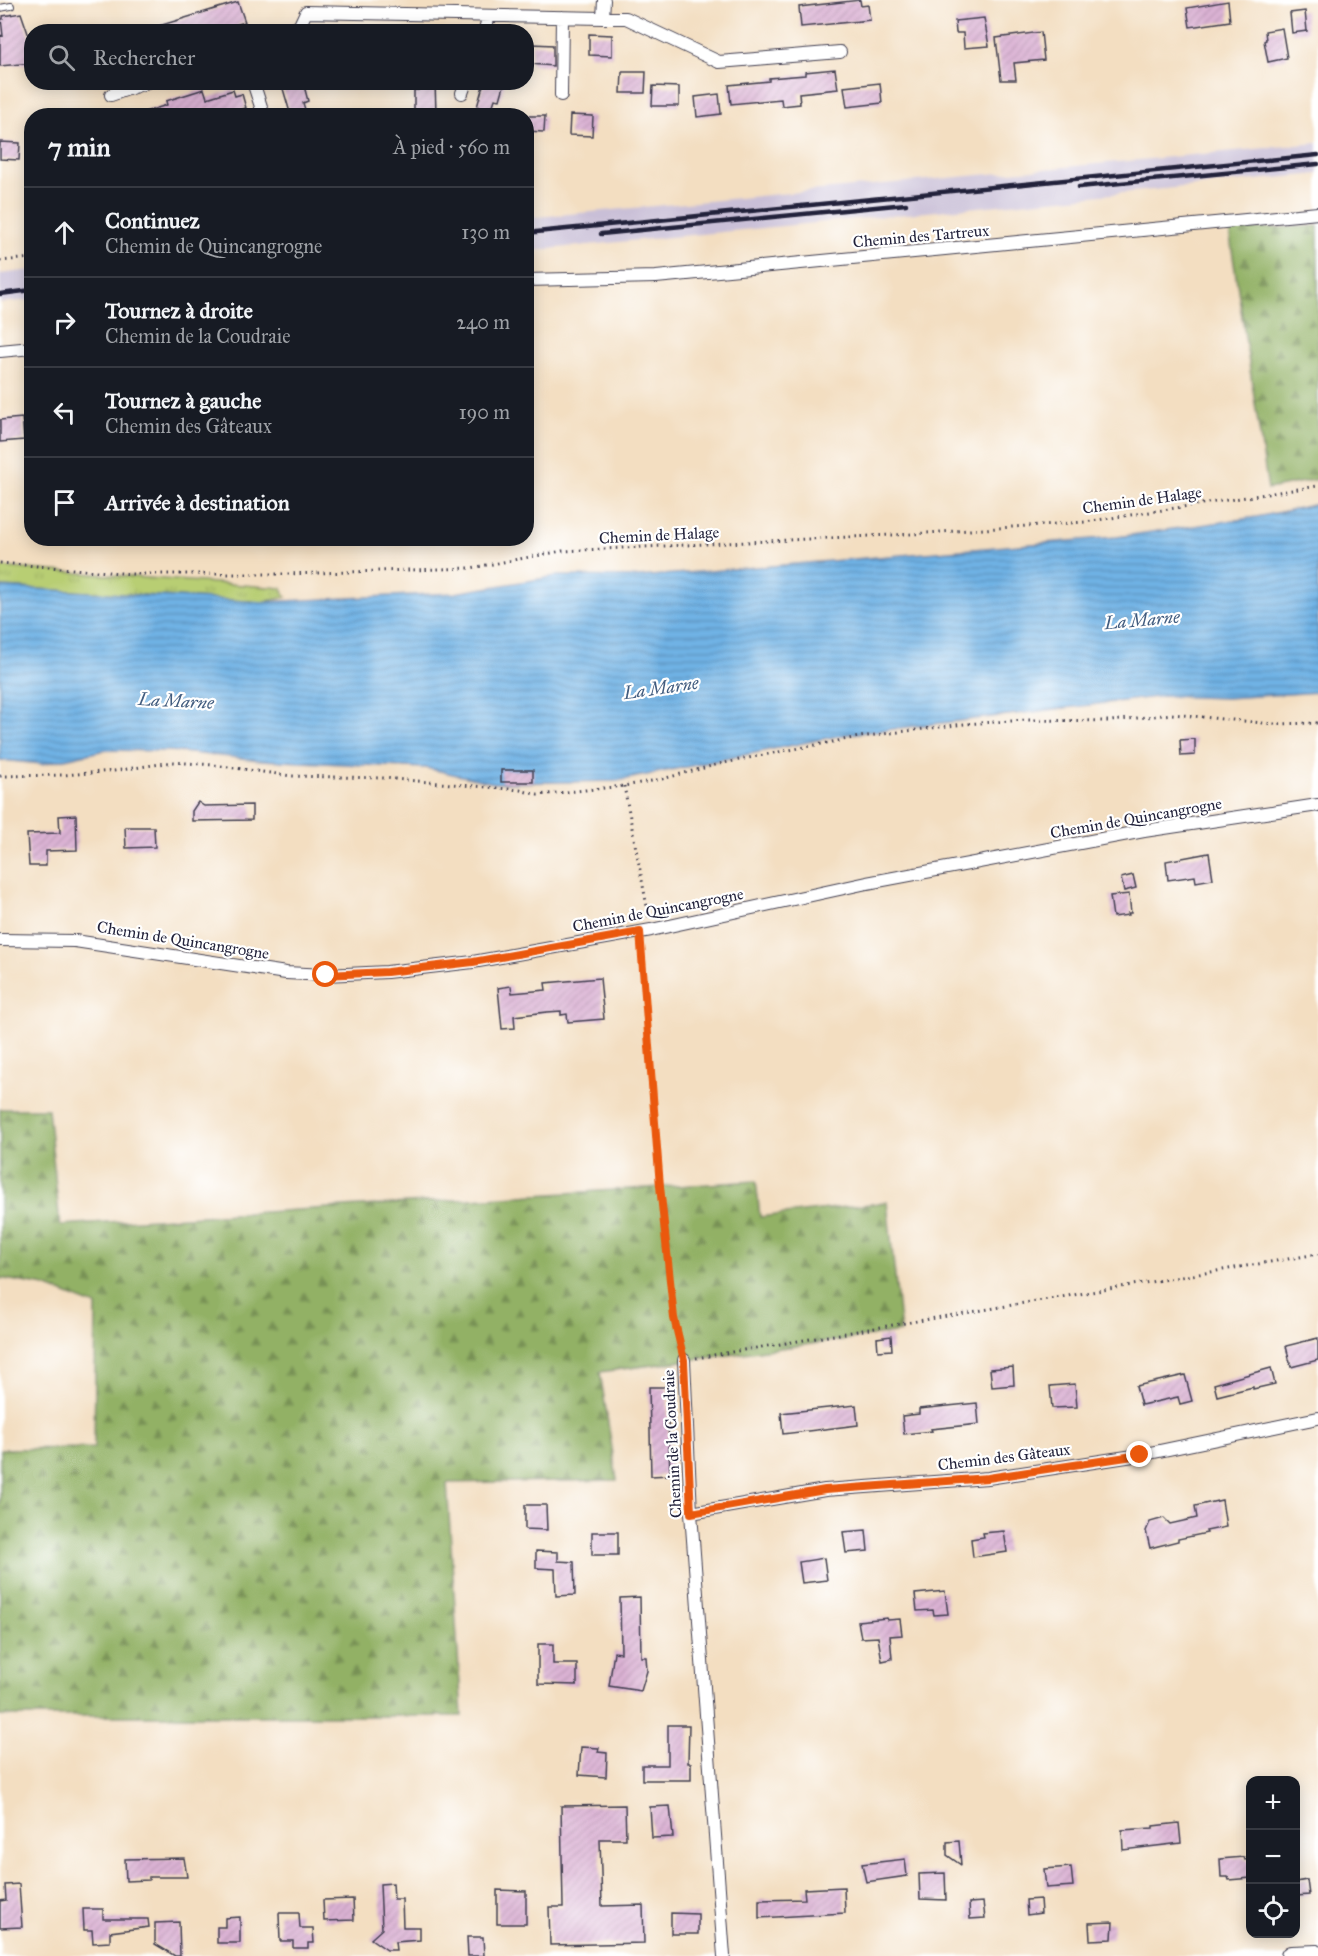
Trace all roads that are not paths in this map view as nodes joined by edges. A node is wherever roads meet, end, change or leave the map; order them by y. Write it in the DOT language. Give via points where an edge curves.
graph roads {
  1 [pos="604,0"];
  2 [pos="11,6"];
  3 [pos="0,8"];
  4 [pos="489,16"];
  5 [pos="562,17"];
  6 [pos="603,18"];
  7 [pos="300,24"];
  8 [pos="486,24"];
  9 [pos="840,52"];
  10 [pos="125,90"];
  11 [pos="256,90"];
  12 [pos="111,95"];
  13 [pos="561,95"];
  14 [pos="261,108"];
  15 [pos="1318,213"];
  16 [pos="534,280"];
  17 [pos="24,349"];
  18 [pos="0,351"];
  19 [pos="1318,805"];
  20 [pos="0,940"];
  21 [pos="684,1360"];
  22 [pos="1318,1418"];
  23 [pos="691,1513"];
  24 [pos="1318,1955"];
  25 [pos="724,1956"];
  26 [pos="1292,1956"];
  1 -- 6 [label="street"];
  2 -- 3 [label="lane"];
  4 -- 5 [label="street"];
  4 -- 7 [label="street" via="306,12"];
  4 -- 8 [label="street"];
  5 -- 6 [label="street"];
  5 -- 13 [label="street"];
  6 -- 9 [label="street" via="626,18 719,62"];
  10 -- 12 [label="street"];
  11 -- 14 [label="street"];
  15 -- 16 [label="street, Chemin des Tartreux" via="656,277"];
  17 -- 18 [label="street"];
  19 -- 20 [label="street, Chemin de Quincangrogne" via="1144,831 473,962 387,972 286,973 75,941"];
  21 -- 23 [label="street, Chemin de la Coudraie"];
  22 -- 23 [label="street, Chemin des Gâteaux" via="1140,1455 988,1478 825,1490"];
  23 -- 25 [label="street, Chemin de la Coudraie"];
  24 -- 26 [label="main road"];
}
